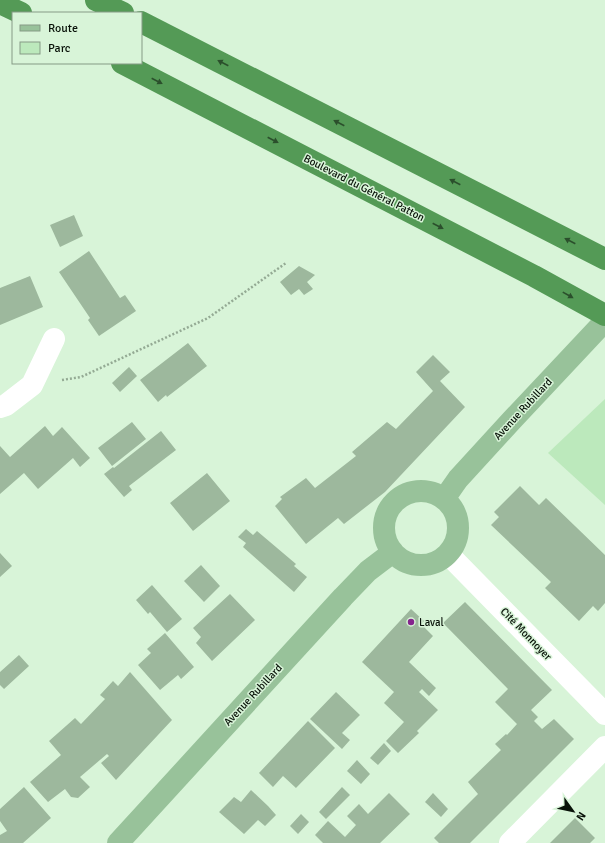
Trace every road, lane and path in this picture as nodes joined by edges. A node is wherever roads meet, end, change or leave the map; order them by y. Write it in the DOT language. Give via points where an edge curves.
graph roads {
  1 [pos="96,0"];
  2 [pos="0,2"];
  3 [pos="19,12"];
  4 [pos="121,12"];
  5 [pos="142,23"];
  6 [pos="124,64"];
  7 [pos="605,259"];
  8 [pos="286,263"];
  9 [pos="605,316"];
  10 [pos="605,320"];
  11 [pos="54,339"];
  12 [pos="32,385"];
  13 [pos="0,407"];
  14 [pos="444,499"];
  15 [pos="393,552"];
  16 [pos="448,554"];
  17 [pos="605,714"];
  18 [pos="605,748"];
  19 [pos="118,843"];
  20 [pos="510,843"];
  1 -- 4 [label="highway"];
  2 -- 3 [label="highway"];
  7 -- 5 [label="highway, one-way"];
  6 -- 9 [label="highway, Boulevard du Général Patton, one-way" via="527,272"];
  8 -- 12 [label="path" via="208,318 80,377"];
  10 -- 14 [label="main road, Avenue Rubillard" via="458,479"];
  11 -- 12 [label="street"];
  12 -- 13 [label="street"];
  14 -- 15 [label="main road" via="422,491 399,498 391,507 384,530"];
  14 -- 16 [label="main road" via="453,509 458,532"];
  15 -- 16 [label="main road" via="403,560 426,565"];
  15 -- 19 [label="main road, Avenue Rubillard" via="368,571 343,597"];
  16 -- 17 [label="street, Cité Monnoyer"];
  18 -- 20 [label="street"];
}
